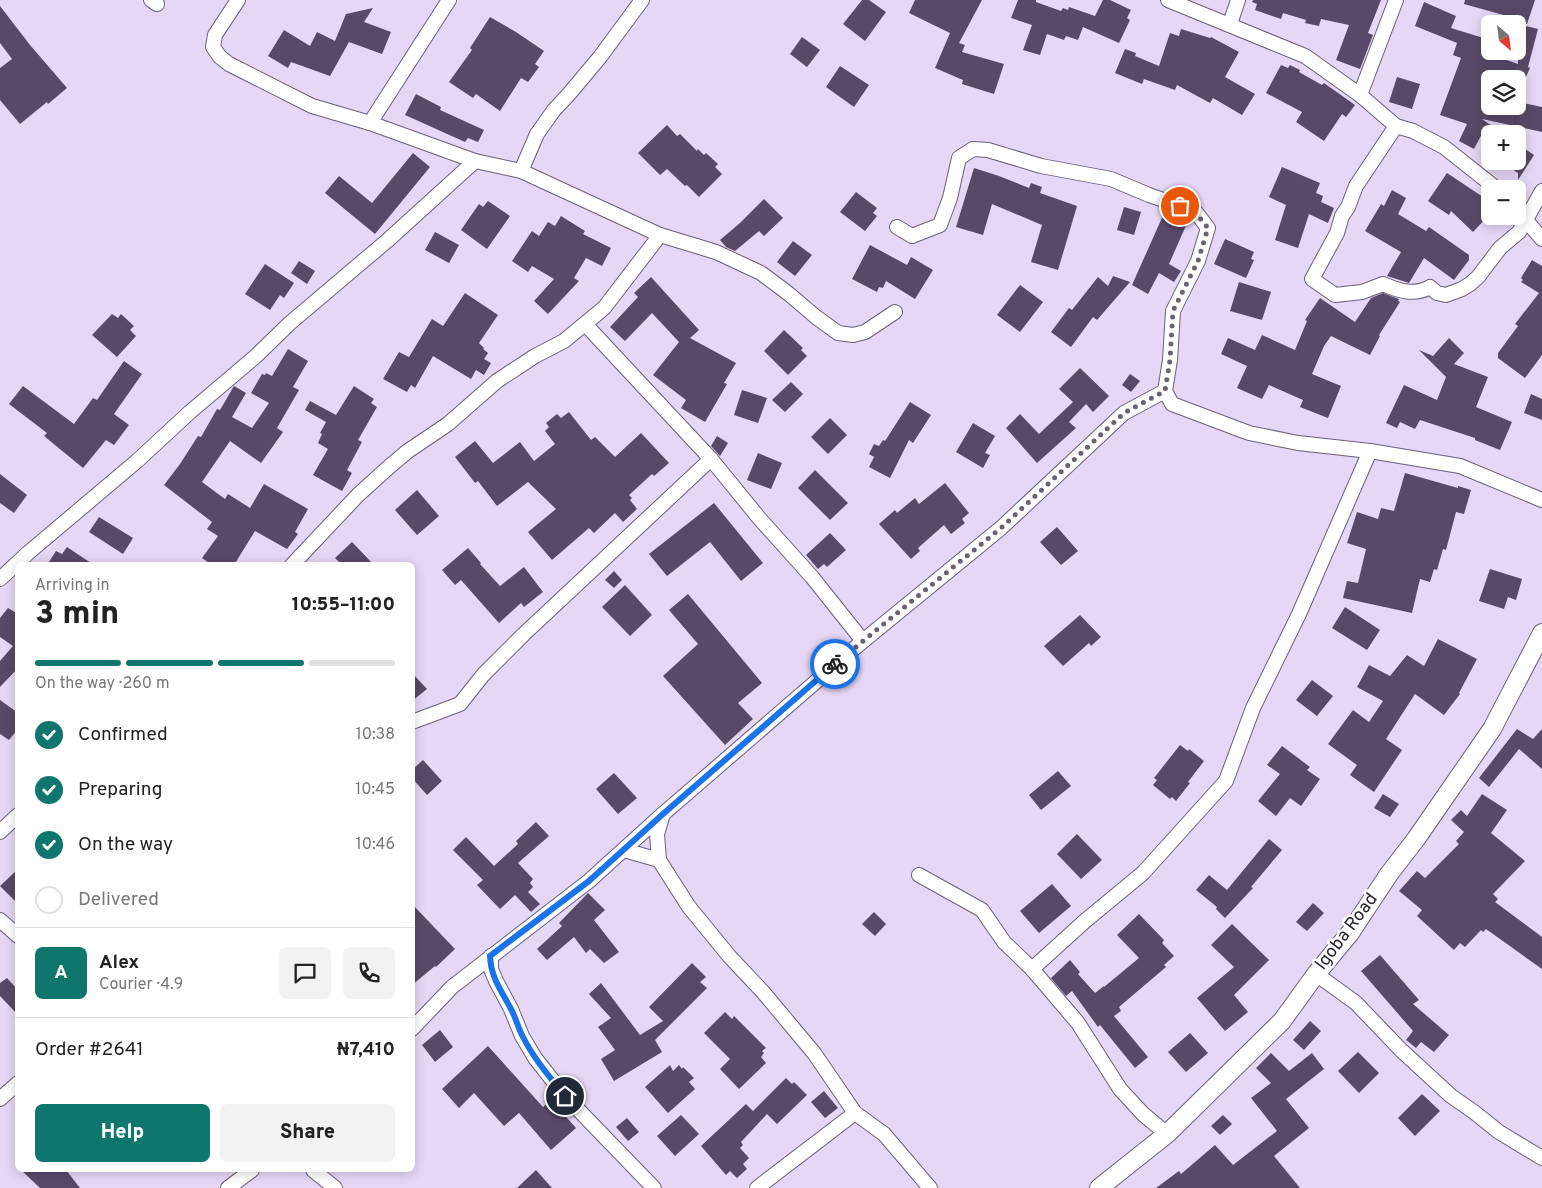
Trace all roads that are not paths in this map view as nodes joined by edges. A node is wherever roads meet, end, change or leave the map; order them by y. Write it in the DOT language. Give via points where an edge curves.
graph roads {
  1 [pos="238,0"];
  2 [pos="449,0"];
  3 [pos="642,0"];
  4 [pos="1168,0"];
  5 [pos="1238,0"];
  6 [pos="1396,0"];
  7 [pos="1230,24"];
  8 [pos="1360,95"];
  9 [pos="370,123"];
  10 [pos="1396,126"];
  11 [pos="475,161"];
  12 [pos="521,171"];
  13 [pos="1486,180"];
  14 [pos="1542,191"];
  15 [pos="1526,211"];
  16 [pos="1526,221"];
  17 [pos="1520,225"];
  18 [pos="897,227"];
  19 [pos="660,235"];
  20 [pos="1542,239"];
  21 [pos="896,312"];
  22 [pos="585,324"];
  23 [pos="1165,391"];
  24 [pos="1370,451"];
  25 [pos="711,459"];
  26 [pos="1542,500"];
  27 [pos="18,562"];
  28 [pos="295,562"];
  29 [pos="15,565"];
  30 [pos="0,579"];
  31 [pos="1542,633"];
  32 [pos="862,641"];
  33 [pos="415,721"];
  34 [pos="663,814"];
  35 [pos="15,818"];
  36 [pos="0,832"];
  37 [pos="624,850"];
  38 [pos="659,860"];
  39 [pos="920,875"];
  40 [pos="0,920"];
  41 [pos="15,933"];
  42 [pos="490,956"];
  43 [pos="1032,969"];
  44 [pos="1316,974"];
  45 [pos="415,1026"];
  46 [pos="15,1086"];
  47 [pos="0,1099"];
  48 [pos="855,1113"];
  49 [pos="1167,1134"];
  50 [pos="1542,1158"];
  51 [pos="249,1172"];
  52 [pos="316,1172"];
  53 [pos="228,1188"];
  54 [pos="336,1188"];
  55 [pos="654,1188"];
  56 [pos="756,1188"];
  57 [pos="930,1188"];
  58 [pos="1099,1188"];
  1 -- 9 [label="street" via="215,34 213,47 220,57 312,106"];
  2 -- 9 [label="street"];
  3 -- 12 [label="street" via="537,134"];
  4 -- 7 [label="street"];
  5 -- 7 [label="street"];
  6 -- 8 [label="street"];
  7 -- 8 [label="street" via="1305,56"];
  8 -- 10 [label="street"];
  9 -- 11 [label="street"];
  10 -- 13 [label="street" via="1413,130 1444,147"];
  10 -- 17 [label="street" via="1356,186 1337,233 1312,279 1335,295 1362,292 1383,284 1400,292 1422,292 1430,287 1436,293 1446,295 1462,289 1478,277 1500,248 1519,232"];
  11 -- 12 [label="street"];
  11 -- 27 [label="street"];
  12 -- 19 [label="street"];
  14 -- 15 [label="street"];
  16 -- 20 [label="street"];
  18 -- 23 [label="street" via="912,236 940,224 959,158 973,149 1111,179 1195,212 1208,228 1198,261 1173,311"];
  19 -- 21 [label="street" via="716,252 761,273 838,332 853,335 865,332"];
  19 -- 22 [label="street" via="604,308"];
  22 -- 25 [label="street"];
  22 -- 28 [label="street" via="564,341 497,381 448,424 396,461 358,495"];
  23 -- 24 [label="street" via="1172,404 1249,433 1298,443"];
  23 -- 32 [label="street" via="1124,413 1001,528"];
  24 -- 26 [label="street" via="1460,466"];
  24 -- 43 [label="street" via="1300,614 1253,708 1226,781 1142,873"];
  25 -- 32 [label="street"];
  25 -- 33 [label="street" via="524,634 483,675 460,704"];
  29 -- 30 [label="street"];
  31 -- 44 [label="street, Igoba Road" via="1492,729 1350,933"];
  32 -- 34 [label="street"];
  34 -- 37 [label="street"];
  34 -- 38 [label="street" via="657,834"];
  35 -- 36 [label="street"];
  37 -- 38 [label="street"];
  37 -- 42 [label="street" via="589,881"];
  38 -- 48 [label="street" via="689,907 814,1053"];
  39 -- 43 [label="street" via="982,910 1004,942"];
  40 -- 41 [label="street"];
  42 -- 45 [label="street" via="452,987"];
  42 -- 55 [label="street" via="496,982 535,1058 565,1096"];
  43 -- 49 [label="street" via="1078,1023 1120,1089"];
  44 -- 49 [label="street, Igoba Road" via="1282,1021"];
  44 -- 50 [label="street" via="1356,1003 1451,1096 1499,1132"];
  46 -- 47 [label="street"];
  48 -- 56 [label="street"];
  48 -- 57 [label="street" via="884,1134"];
  49 -- 58 [label="street, Igoba Road"];
  51 -- 53 [label="street"];
  52 -- 54 [label="street"];
}
